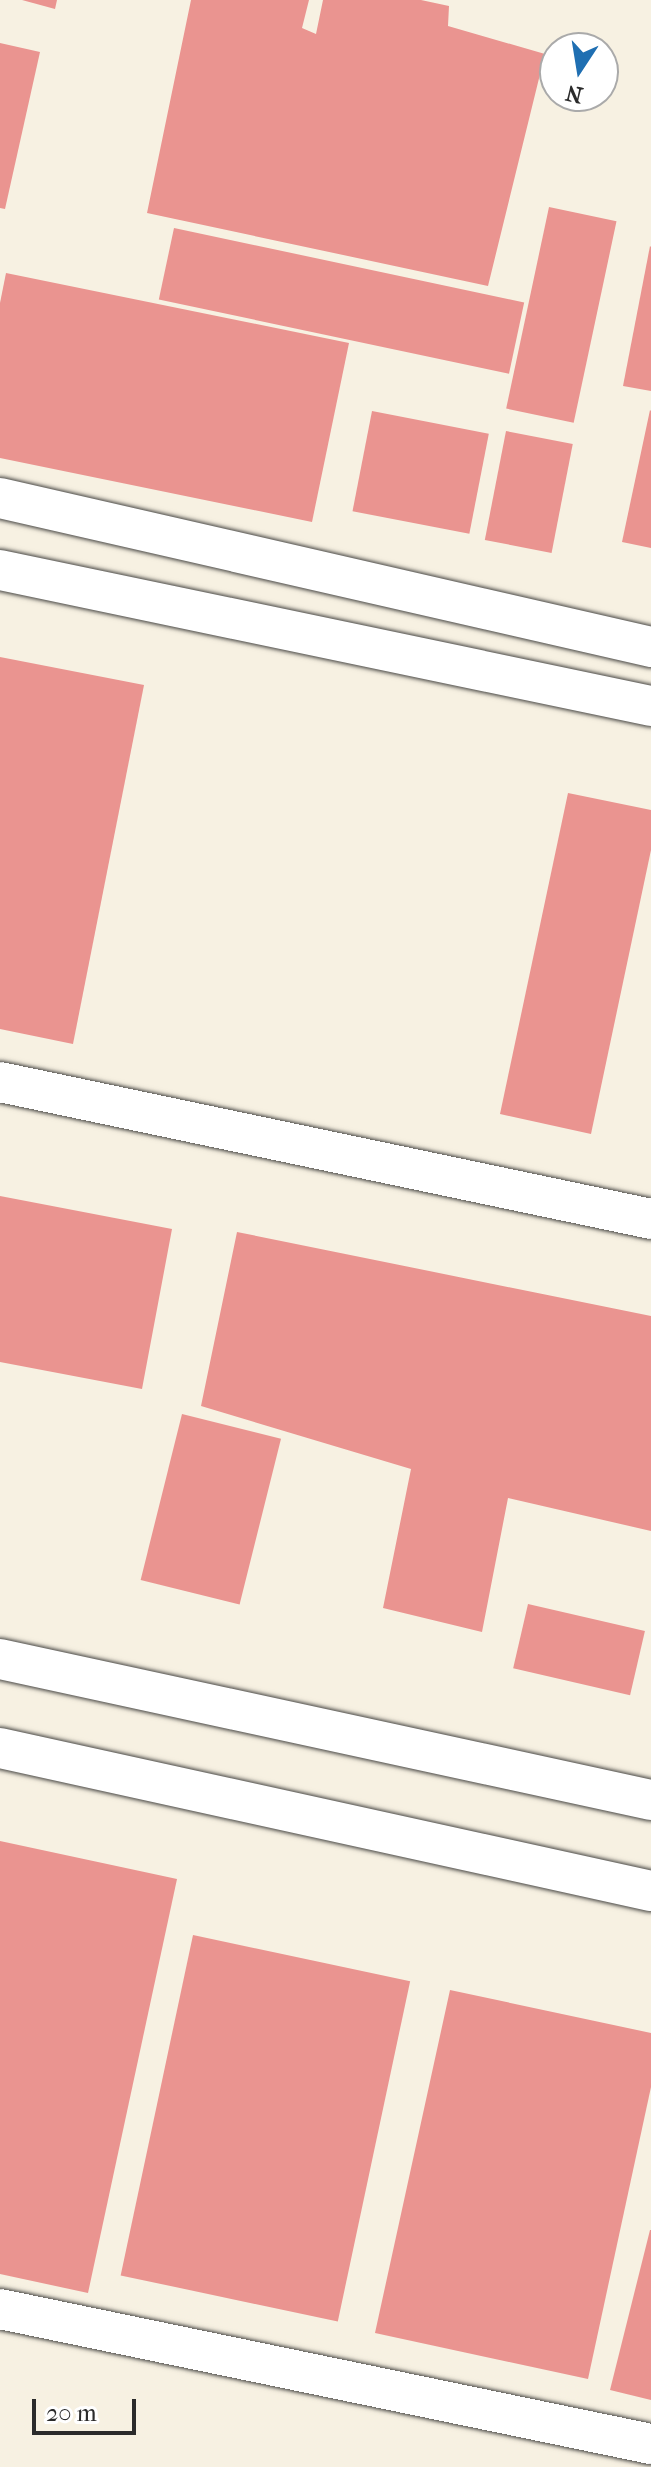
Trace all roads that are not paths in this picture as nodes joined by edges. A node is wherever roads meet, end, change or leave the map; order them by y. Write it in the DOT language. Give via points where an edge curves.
graph roads {
  1 [pos="0,498"];
  2 [pos="0,570"];
  3 [pos="651,647"];
  4 [pos="651,706"];
  5 [pos="0,1082"];
  6 [pos="651,1219"];
  7 [pos="0,1659"];
  8 [pos="0,1748"];
  9 [pos="651,1800"];
  10 [pos="651,1891"];
  11 [pos="0,2309"];
  12 [pos="651,2444"];
  1 -- 3 [label="street"];
  2 -- 4 [label="street"];
  5 -- 6 [label="street"];
  7 -- 9 [label="street"];
  8 -- 10 [label="street"];
  11 -- 12 [label="street"];
}
